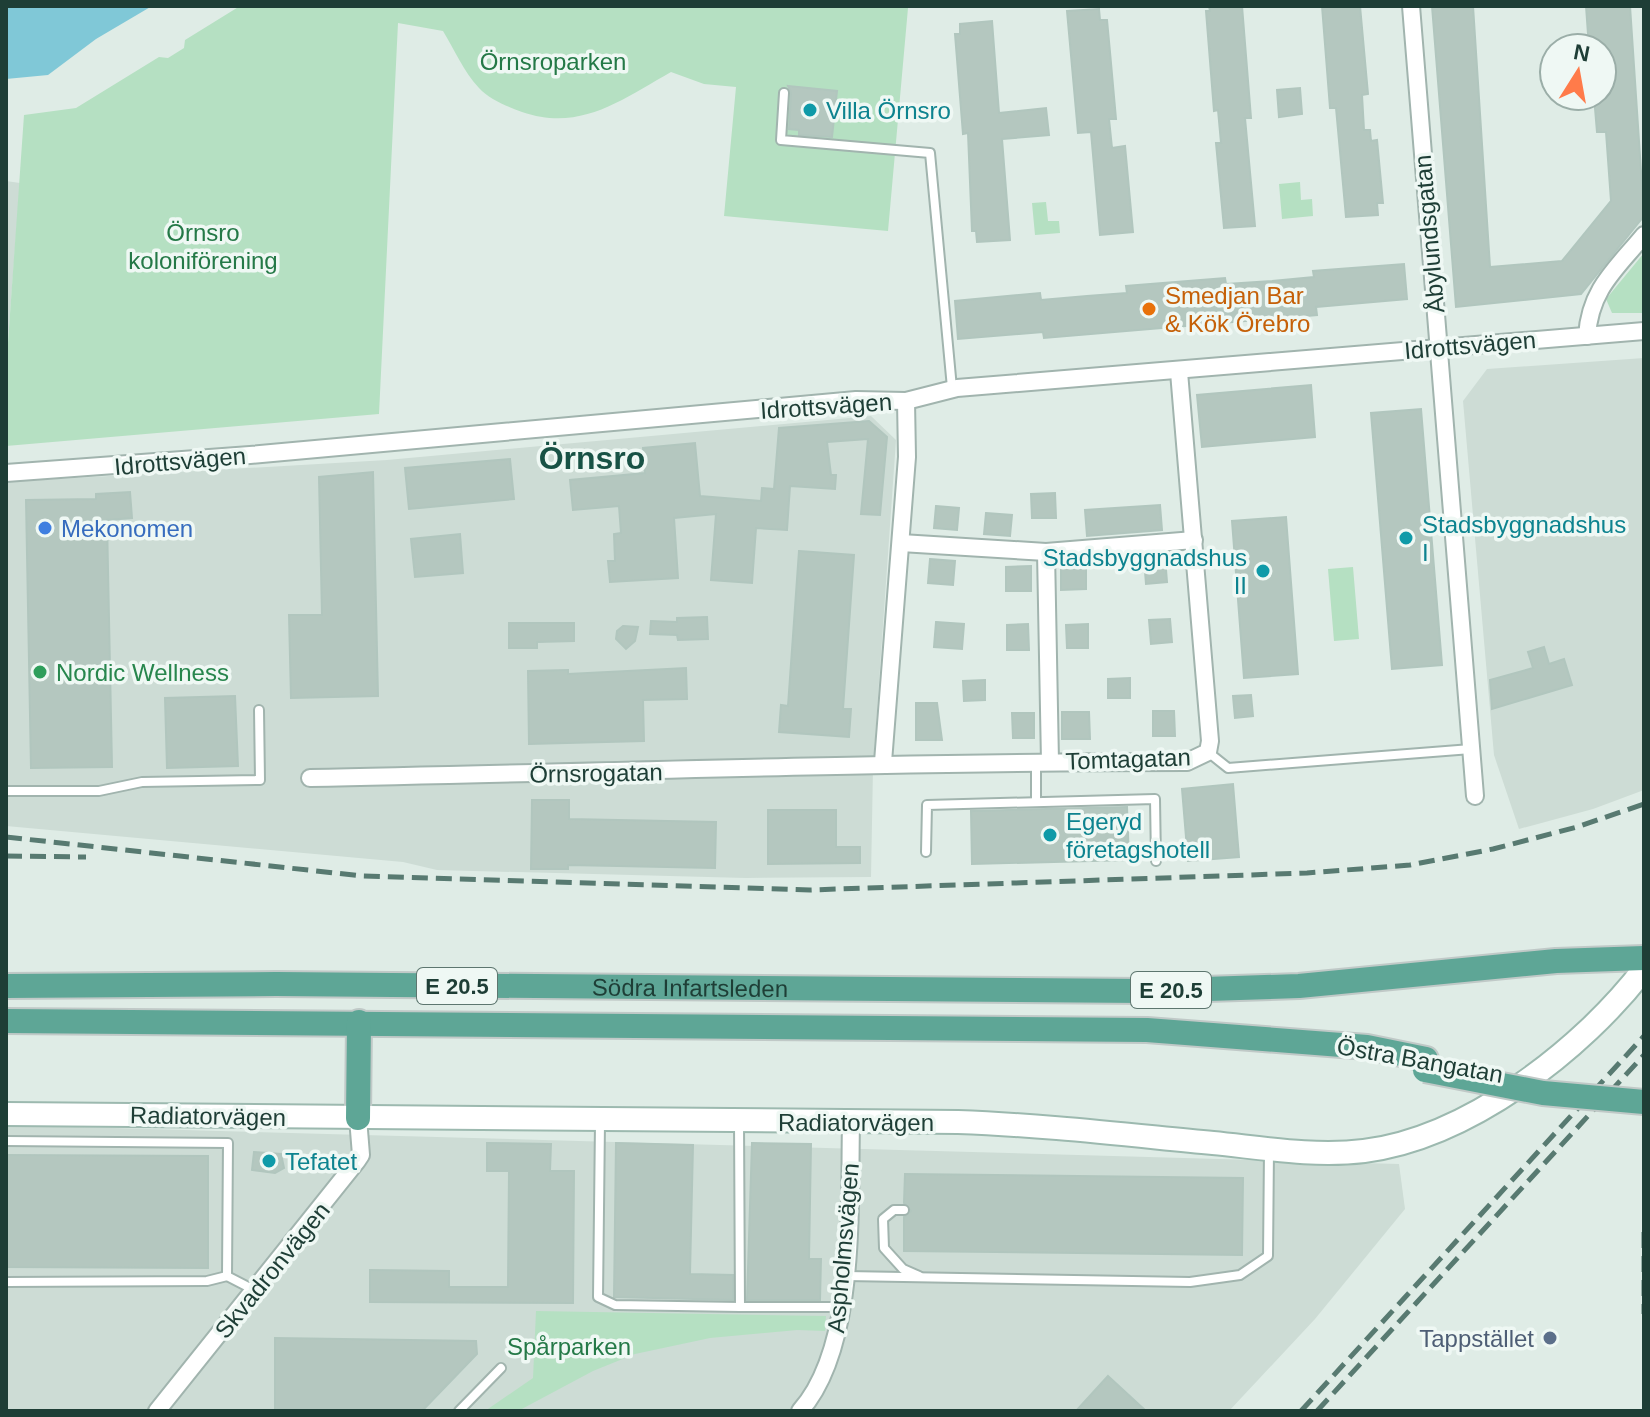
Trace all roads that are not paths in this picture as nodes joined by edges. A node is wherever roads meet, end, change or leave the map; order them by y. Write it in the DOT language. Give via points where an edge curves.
graph roads {
  1 [pos="1411,6"];
  2 [pos="784,93"];
  3 [pos="1644,235"];
  4 [pos="1644,331"];
  5 [pos="1587,336"];
  6 [pos="1437,347"];
  7 [pos="1179,372"];
  8 [pos="952,389"];
  9 [pos="906,401"];
  10 [pos="6,473"];
  11 [pos="1194,540"];
  12 [pos="901,543"];
  13 [pos="1046,552"];
  14 [pos="259,710"];
  15 [pos="1471,749"];
  16 [pos="1208,752"];
  17 [pos="883,762"];
  18 [pos="1043,762"];
  19 [pos="310,778"];
  20 [pos="6,791"];
  21 [pos="1475,796"];
  22 [pos="1036,802"];
  23 [pos="926,852"];
  24 [pos="1156,861"];
  25 [pos="1644,942"];
  26 [pos="1644,958"];
  27 [pos="1556,961"];
  28 [pos="1644,969"];
  29 [pos="6,986"];
  30 [pos="6,1021"];
  31 [pos="359,1022"];
  32 [pos="1147,1030"];
  33 [pos="1425,1065"];
  34 [pos="1644,1088"];
  35 [pos="1644,1102"];
  36 [pos="6,1114"];
  37 [pos="358,1118"];
  38 [pos="600,1118"];
  39 [pos="739,1121"];
  40 [pos="851,1123"];
  41 [pos="6,1141"];
  42 [pos="1269,1149"];
  43 [pos="904,1210"];
  44 [pos="227,1276"];
  45 [pos="844,1276"];
  46 [pos="923,1278"];
  47 [pos="6,1282"];
  48 [pos="256,1291"];
  49 [pos="740,1307"];
  50 [pos="842,1307"];
  51 [pos="501,1368"];
  52 [pos="157,1411"];
  53 [pos="459,1411"];
  54 [pos="800,1411"];
  1 -- 6 [label="street, Åbylundsgatan"];
  2 -- 8 [label="lane" via="781,140 930,153"];
  3 -- 5 [label="street" via="1594,295"];
  4 -- 5 [label="street, Idrottsvägen"];
  5 -- 6 [label="street, Idrottsvägen"];
  6 -- 7 [label="street, Idrottsvägen"];
  6 -- 15 [label="street, Åbylundsgatan"];
  7 -- 8 [label="street, Idrottsvägen"];
  7 -- 11 [label="street, Tomtagatan"];
  8 -- 9 [label="street, Idrottsvägen"];
  9 -- 10 [label="street, Idrottsvägen" via="856,400"];
  9 -- 12 [label="street"];
  11 -- 13 [label="street"];
  11 -- 16 [label="street, Tomtagatan"];
  12 -- 13 [label="street"];
  12 -- 17 [label="street"];
  13 -- 18 [label="street"];
  14 -- 20 [label="lane" via="260,780 142,782 99,791"];
  15 -- 16 [label="lane" via="1228,768"];
  15 -- 21 [label="street, Åbylundsgatan"];
  16 -- 18 [label="street, Tomtagatan" via="1187,762"];
  17 -- 18 [label="street, Örnsrogatan"];
  17 -- 19 [label="street, Örnsrogatan"];
  18 -- 22 [label="lane"];
  22 -- 23 [label="lane" via="927,805"];
  22 -- 24 [label="lane" via="1155,799"];
  25 -- 27 [label="main road"];
  26 -- 27 [label="main road"];
  27 -- 29 [label="main road, Södra Infartsleden / E 20.5" via="1375,981 1144,991"];
  28 -- 42 [label="street, Radiatorvägen" via="1536,1072 1464,1119 1366,1151"];
  30 -- 31 [label="main road, Södra Infartsleden / E 20.5"];
  31 -- 32 [label="main road, Södra Infartsleden / E 20.5"];
  31 -- 37 [label="main road"];
  32 -- 33 [label="main road, Östra Bangatan / E 20.5" via="1309,1043 1364,1059"];
  33 -- 34 [label="main road, Östra Bangatan" via="1578,1087"];
  33 -- 35 [label="main road, bridge" via="1543,1093"];
  36 -- 37 [label="street, Radiatorvägen"];
  37 -- 38 [label="street, Radiatorvägen"];
  37 -- 48 [label="street, Skvadronvägen" via="361,1155"];
  38 -- 39 [label="street, Radiatorvägen"];
  38 -- 49 [label="lane" via="598,1297 615,1305"];
  39 -- 40 [label="street, Radiatorvägen"];
  39 -- 49 [label="lane"];
  40 -- 42 [label="street, Radiatorvägen" via="1025,1125"];
  40 -- 45 [label="street, Aspholmsvägen"];
  41 -- 44 [label="lane" via="228,1143"];
  42 -- 46 [label="lane" via="1268,1256 1240,1275 1190,1282"];
  43 -- 46 [label="lane" via="883,1219 884,1248 903,1269"];
  44 -- 47 [label="lane" via="207,1281"];
  44 -- 48 [label="lane"];
  45 -- 46 [label="lane"];
  45 -- 50 [label="street, Aspholmsvägen"];
  48 -- 52 [label="street, Skvadronvägen"];
  49 -- 50 [label="lane"];
  50 -- 54 [label="street, Aspholmsvägen" via="829,1366"];
  51 -- 53 [label="lane"];
}
